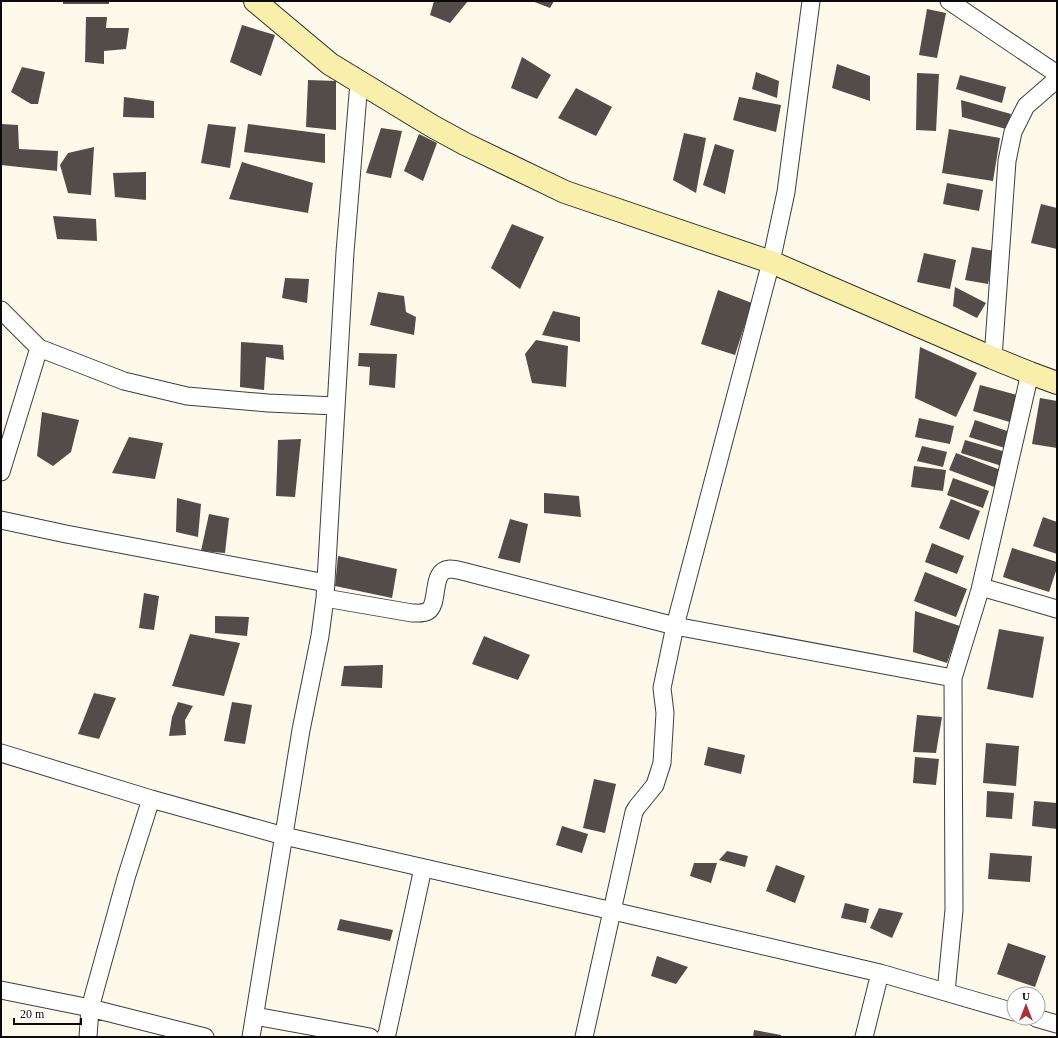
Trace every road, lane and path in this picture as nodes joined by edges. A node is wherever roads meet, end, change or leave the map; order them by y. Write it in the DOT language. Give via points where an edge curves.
graph roads {
  1 [pos="255,1"];
  2 [pos="811,1"];
  3 [pos="949,1"];
  4 [pos="1057,74"];
  5 [pos="1057,79"];
  6 [pos="359,82"];
  7 [pos="771,262"];
  8 [pos="1,310"];
  9 [pos="39,348"];
  10 [pos="993,358"];
  11 [pos="1030,373"];
  12 [pos="1057,382"];
  13 [pos="336,406"];
  14 [pos="1,472"];
  15 [pos="1,520"];
  16 [pos="981,587"];
  17 [pos="325,591"];
  18 [pos="1057,608"];
  19 [pos="675,626"];
  20 [pos="953,678"];
  21 [pos="1,753"];
  22 [pos="151,799"];
  23 [pos="284,836"];
  24 [pos="423,868"];
  25 [pos="613,910"];
  26 [pos="880,973"];
  27 [pos="1,990"];
  28 [pos="946,992"];
  29 [pos="90,1008"];
  30 [pos="1006,1010"];
  31 [pos="255,1016"];
  32 [pos="1046,1021"];
  33 [pos="1057,1024"];
  34 [pos="88,1037"];
  35 [pos="204,1037"];
  36 [pos="251,1037"];
  37 [pos="370,1037"];
  38 [pos="384,1037"];
  39 [pos="584,1037"];
  40 [pos="864,1037"];
  1 -- 6 [label="street" via="330,64"];
  2 -- 7 [label="street" via="786,192"];
  3 -- 4 [label="street"];
  5 -- 10 [label="street" via="1026,106 1013,132 1007,161"];
  6 -- 7 [label="street" via="432,126 566,192"];
  6 -- 13 [label="street"];
  7 -- 10 [label="street"];
  7 -- 19 [label="street"];
  8 -- 9 [label="street"];
  9 -- 13 [label="street" via="124,381 187,396"];
  9 -- 14 [label="street"];
  10 -- 11 [label="street"];
  11 -- 12 [label="street"];
  11 -- 16 [label="street"];
  13 -- 17 [label="street"];
  15 -- 17 [label="street"];
  16 -- 18 [label="street"];
  16 -- 20 [label="street"];
  17 -- 19 [label="street" via="412,613 424,613 433,606 436,582 445,570 450,569"];
  17 -- 23 [label="street" via="320,636 301,730"];
  19 -- 20 [label="street"];
  19 -- 25 [label="street" via="662,688 665,713 662,763 655,785 634,812"];
  20 -- 28 [label="street" via="954,910"];
  21 -- 22 [label="street"];
  22 -- 23 [label="street"];
  22 -- 29 [label="street"];
  23 -- 24 [label="street"];
  23 -- 31 [label="street"];
  24 -- 25 [label="street"];
  24 -- 38 [label="street" via="387,1034"];
  25 -- 26 [label="street"];
  25 -- 39 [label="street"];
  26 -- 28 [label="street"];
  26 -- 40 [label="street"];
  27 -- 29 [label="street"];
  28 -- 30 [label="street"];
  29 -- 34 [label="street"];
  29 -- 35 [label="street"];
  31 -- 36 [label="street"];
  31 -- 37 [label="street"];
  32 -- 33 [label="street"];
}
